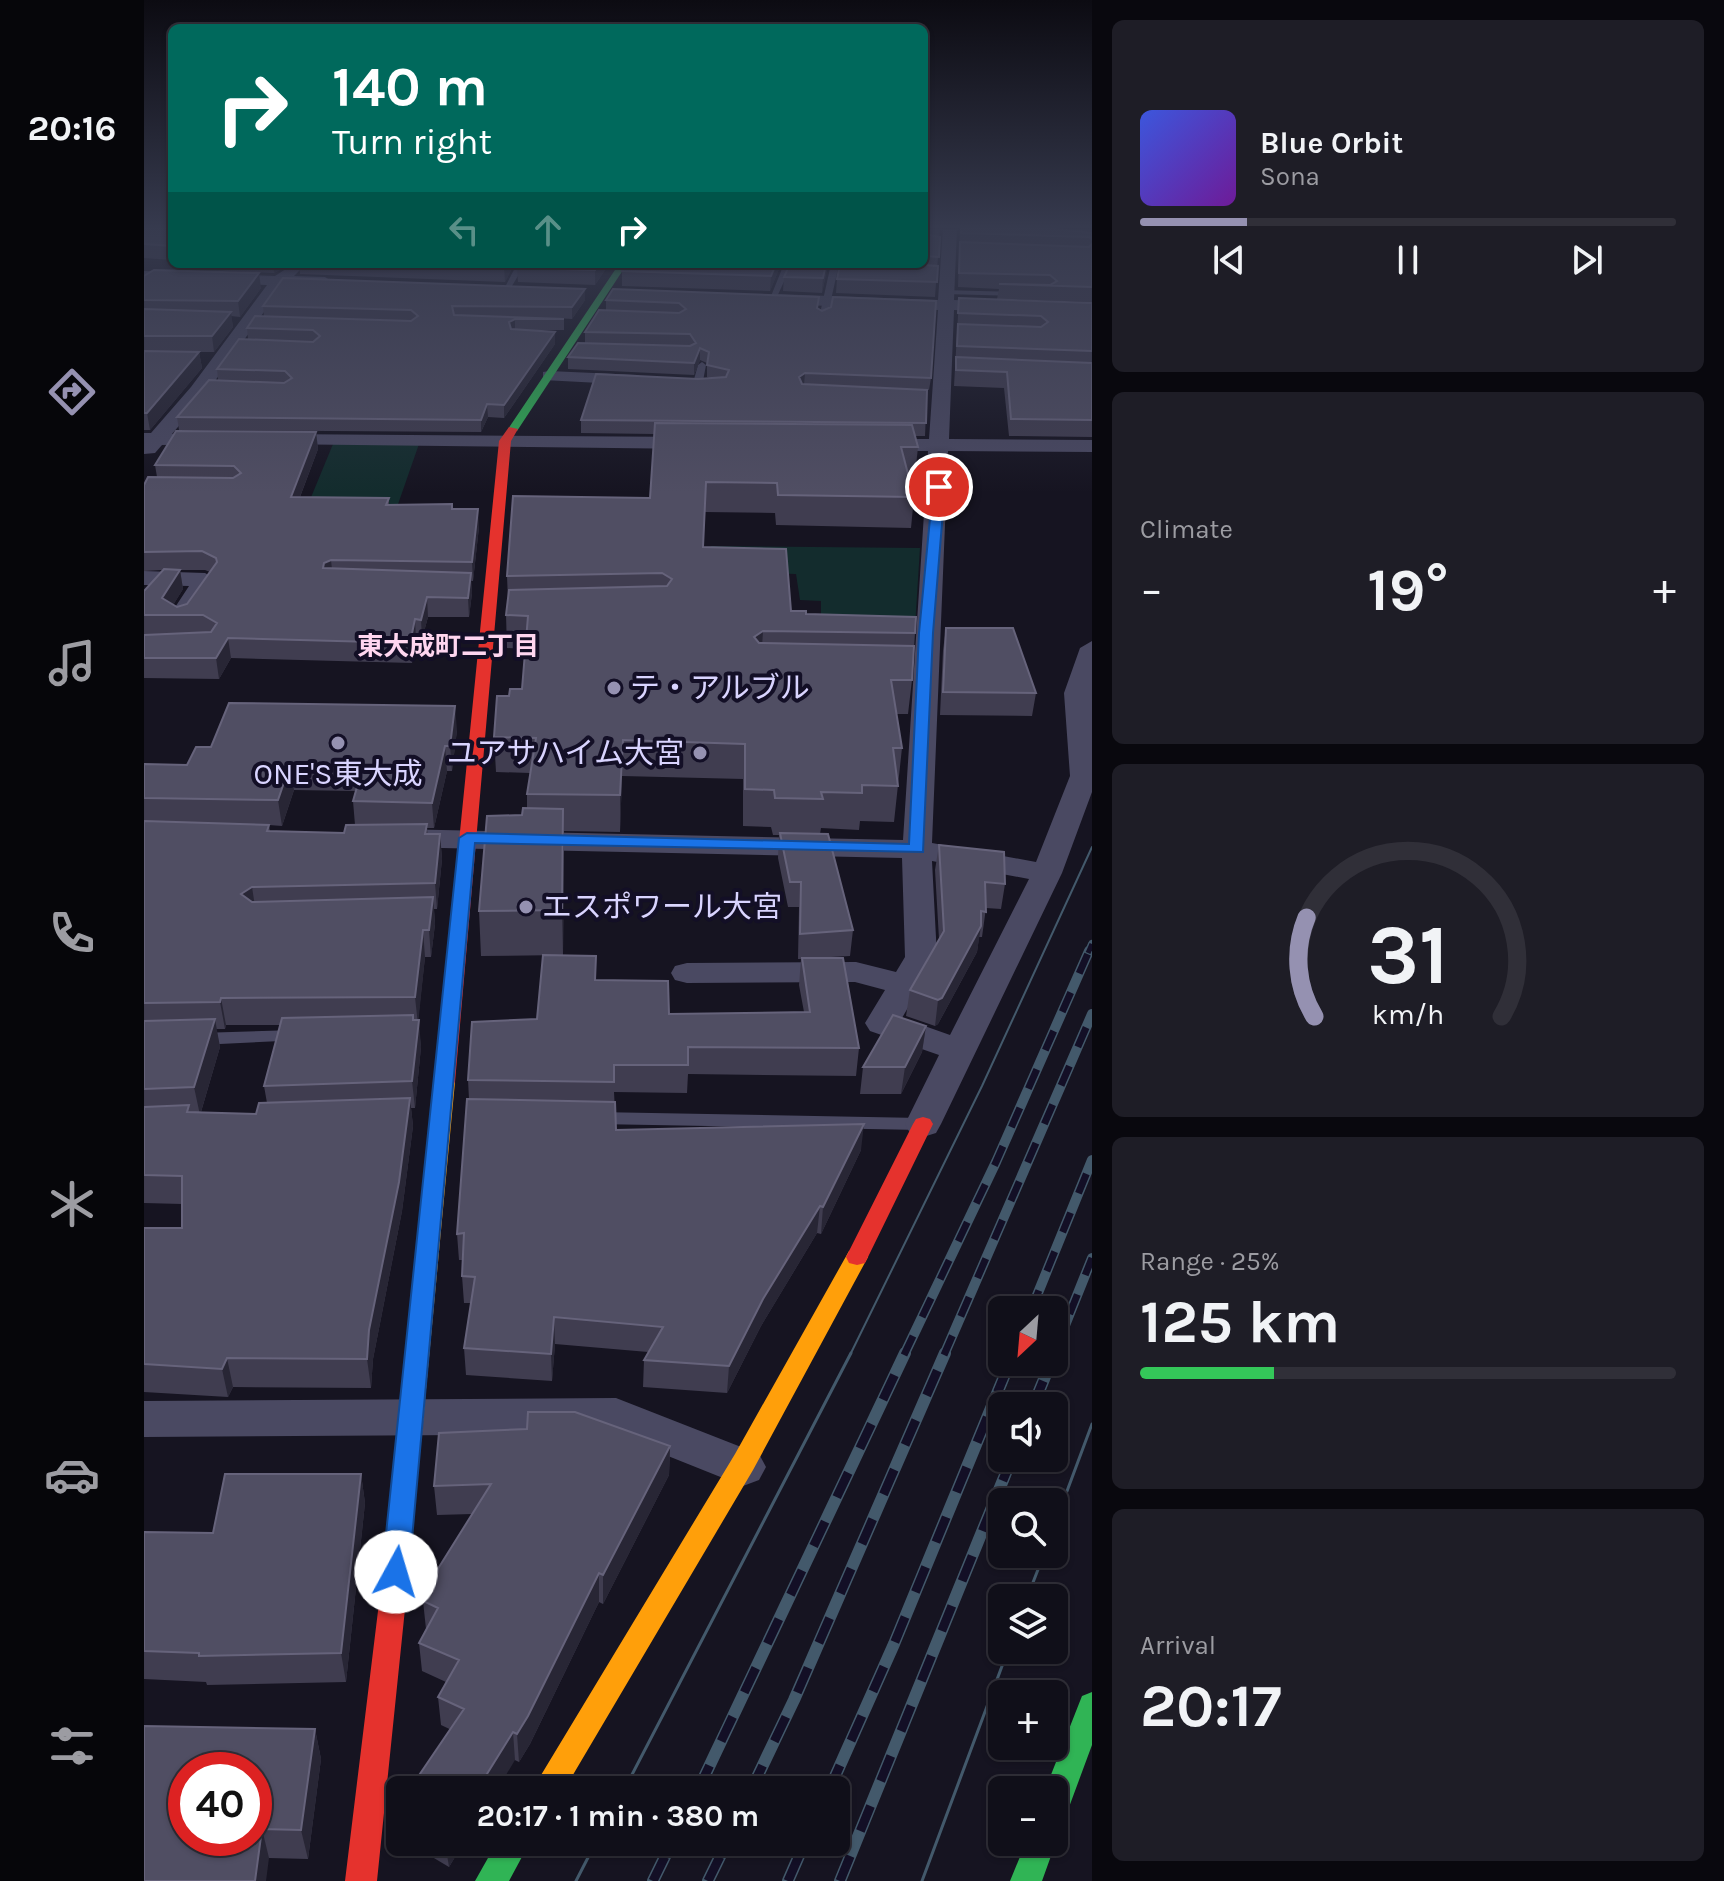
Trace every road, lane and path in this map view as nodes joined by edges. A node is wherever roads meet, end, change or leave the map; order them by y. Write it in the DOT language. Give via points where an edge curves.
graph roads {
  1 [pos="253,317"];
  2 [pos="592,317"];
  3 [pos="947,317"];
  4 [pos="190,360"];
  5 [pos="220,360"];
  6 [pos="549,376"];
  7 [pos="694,377"];
  8 [pos="653,381"];
  9 [pos="723,384"];
  10 [pos="505,441"];
  11 [pos="722,443"];
  12 [pos="148,444"];
  13 [pos="847,445"];
  14 [pos="940,446"];
  15 [pos="1092,446"];
  16 [pos="144,578"];
  17 [pos="180,617"];
  18 [pos="1092,648"];
  19 [pos="467,838"];
  20 [pos="363,839"];
  21 [pos="917,849"];
  22 [pos="1047,873"];
  23 [pos="687,973"];
  24 [pos="905,985"];
  25 [pos="312,1036"];
  26 [pos="175,1039"];
  27 [pos="959,1050"];
  28 [pos="581,1118"];
  29 [pos="923,1124"];
  30 [pos="413,1418"];
  31 [pos="144,1419"];
  32 [pos="743,1467"];
  33 [pos="1092,1706"];
  34 [pos="555,1776"];
  35 [pos="1066,1776"];
  36 [pos="506,1856"];
  37 [pos="1036,1856"];
  38 [pos="361,1881"];
  39 [pos="491,1881"];
  40 [pos="1026,1881"];
  1 -- 5 [label="street" via="238,345"];
  2 -- 6 [label="main road"];
  3 -- 14 [label="street" via="949,368 933,397"];
  4 -- 5 [label="street"];
  5 -- 12 [label="street" via="208,387"];
  6 -- 8 [label="street"];
  6 -- 10 [label="main road"];
  7 -- 9 [label="lane"];
  10 -- 11 [label="street"];
  10 -- 12 [label="street"];
  10 -- 19 [label="main road" via="483,587 496,616"];
  13 -- 14 [label="street"];
  14 -- 15 [label="street"];
  14 -- 21 [label="street" via="917,673"];
  16 -- 17 [label="street" via="205,580"];
  18 -- 22 [label="street" via="1077,693 1084,776"];
  19 -- 20 [label="street"];
  19 -- 21 [label="street"];
  19 -- 30 [label="main road" via="452,917 442,1033 442,1116"];
  21 -- 22 [label="street"];
  21 -- 24 [label="street" via="921,957"];
  22 -- 27 [label="street"];
  23 -- 24 [label="street" via="856,972"];
  24 -- 27 [label="street" via="882,1023"];
  25 -- 26 [label="lane"];
  27 -- 29 [label="street"];
  28 -- 29 [label="lane"];
  29 -- 32 [label="main road" via="883,1209"];
  30 -- 31 [label="street"];
  30 -- 32 [label="street" via="616,1416"];
  30 -- 38 [label="main road"];
  32 -- 34 [label="main road"];
  33 -- 35 [label="main road"];
  36 -- 39 [label="main road"];
  37 -- 40 [label="main road"];
}
